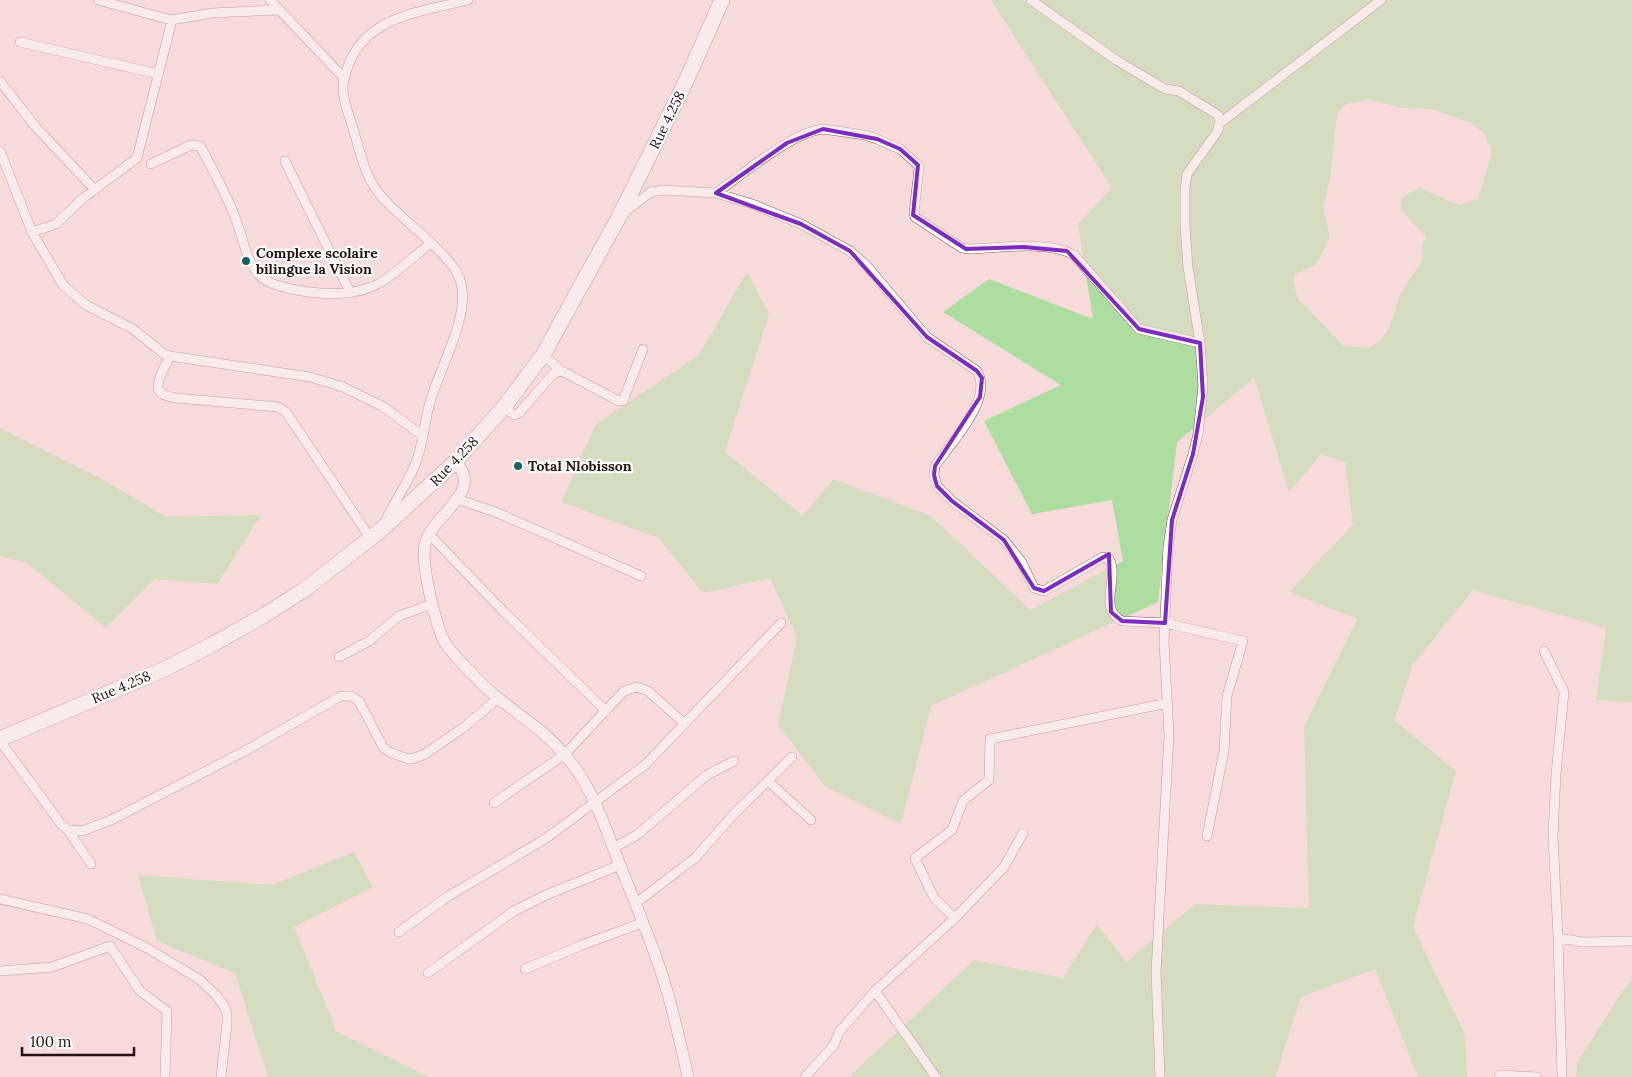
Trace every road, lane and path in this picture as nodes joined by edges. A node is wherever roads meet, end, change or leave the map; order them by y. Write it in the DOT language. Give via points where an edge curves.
graph roads {
  1 [pos="98,0"];
  2 [pos="270,0"];
  3 [pos="468,0"];
  4 [pos="722,0"];
  5 [pos="1031,0"];
  6 [pos="1381,0"];
  7 [pos="278,10"];
  8 [pos="172,20"];
  9 [pos="20,42"];
  10 [pos="158,76"];
  11 [pos="344,78"];
  12 [pos="0,81"];
  13 [pos="1220,122"];
  14 [pos="0,151"];
  15 [pos="285,161"];
  16 [pos="151,164"];
  17 [pos="95,190"];
  18 [pos="716,194"];
  19 [pos="620,215"];
  20 [pos="32,232"];
  21 [pos="431,243"];
  22 [pos="350,292"];
  23 [pos="1200,344"];
  24 [pos="643,349"];
  25 [pos="543,355"];
  26 [pos="170,356"];
  27 [pos="562,371"];
  28 [pos="504,407"];
  29 [pos="422,436"];
  30 [pos="455,462"];
  31 [pos="458,499"];
  32 [pos="429,534"];
  33 [pos="376,535"];
  34 [pos="642,576"];
  35 [pos="432,604"];
  36 [pos="781,623"];
  37 [pos="1165,623"];
  38 [pos="1544,651"];
  39 [pos="339,657"];
  40 [pos="498,698"];
  41 [pos="1168,703"];
  42 [pos="606,711"];
  43 [pos="684,723"];
  44 [pos="0,740"];
  45 [pos="565,754"];
  46 [pos="792,757"];
  47 [pos="734,761"];
  48 [pos="768,781"];
  49 [pos="596,802"];
  50 [pos="494,803"];
  51 [pos="811,820"];
  52 [pos="68,830"];
  53 [pos="1023,833"];
  54 [pos="1207,836"];
  55 [pos="614,848"];
  56 [pos="91,864"];
  57 [pos="620,865"];
  58 [pos="0,899"];
  59 [pos="636,903"];
  60 [pos="955,918"];
  61 [pos="642,923"];
  62 [pos="399,932"];
  63 [pos="1558,938"];
  64 [pos="1632,940"];
  65 [pos="526,969"];
  66 [pos="0,971"];
  67 [pos="428,974"];
  68 [pos="875,992"];
  69 [pos="165,1077"];
  70 [pos="221,1077"];
  71 [pos="688,1077"];
  72 [pos="805,1077"];
  73 [pos="936,1077"];
  74 [pos="1160,1077"];
  75 [pos="1499,1077"];
  76 [pos="1537,1077"];
  77 [pos="1562,1077"];
  1 -- 8 [label="street"];
  2 -- 7 [label="street"];
  3 -- 11 [label="street" via="395,19 376,28 352,57"];
  4 -- 19 [label="highway, Rue 4.258"];
  5 -- 13 [label="street" via="1116,60 1165,89 1179,91 1208,108 1218,115"];
  6 -- 13 [label="street"];
  7 -- 8 [label="street"];
  7 -- 11 [label="street"];
  8 -- 10 [label="street"];
  9 -- 10 [label="street"];
  10 -- 17 [label="street" via="137,158"];
  11 -- 21 [label="street" via="344,101 370,179 383,198"];
  12 -- 17 [label="street" via="35,126"];
  13 -- 23 [label="street" via="1217,132 1187,174 1185,189 1188,267"];
  14 -- 20 [label="street"];
  15 -- 22 [label="street"];
  16 -- 22 [label="street" via="191,145 200,146 234,216 256,273 280,287 306,292"];
  17 -- 20 [label="street" via="56,224"];
  18 -- 19 [label="street" via="651,192"];
  18 -- 23 [label="street" via="788,142 817,129 865,135 900,150 918,164 915,217 962,248 1048,247 1067,251 1139,329"];
  18 -- 37 [label="street" via="752,204 801,224 850,251 866,265 927,337 977,371 982,378 980,397 967,422 935,466 934,475 937,486 952,501 1004,540 1034,588 1044,591 1104,557 1109,559 1112,569 1110,601 1116,618"];
  19 -- 25 [label="highway, Rue 4.258"];
  20 -- 26 [label="street" via="63,285 86,305 133,329"];
  21 -- 22 [label="street" via="384,281"];
  21 -- 29 [label="street" via="455,269 463,296 458,323 432,394"];
  23 -- 37 [label="street" via="1203,397 1193,454 1172,520"];
  24 -- 27 [label="street" via="623,401"];
  25 -- 27 [label="street"];
  25 -- 28 [label="highway, Rue 4.258"];
  26 -- 29 [label="street" via="310,377 344,387 382,406"];
  26 -- 33 [label="street" via="158,382 160,393 176,398 278,408 286,412"];
  27 -- 28 [label="street" via="554,374 519,414 514,415"];
  28 -- 30 [label="highway, Rue 4.258"];
  29 -- 33 [label="street" via="415,464"];
  30 -- 31 [label="street" via="463,469 466,481"];
  30 -- 33 [label="highway, Rue 4.258"];
  31 -- 32 [label="street"];
  31 -- 34 [label="street" via="498,513"];
  32 -- 35 [label="street" via="425,561"];
  32 -- 42 [label="street"];
  33 -- 44 [label="highway, Rue 4.258" via="304,590 215,644"];
  35 -- 39 [label="street" via="399,616 368,641"];
  35 -- 40 [label="street" via="447,646"];
  36 -- 43 [label="street"];
  37 -- 41 [label="street"];
  37 -- 54 [label="street" via="1243,641 1227,696 1224,752"];
  38 -- 63 [label="street" via="1564,692 1553,835"];
  40 -- 45 [label="street" via="533,723"];
  40 -- 52 [label="street" via="463,728 425,754 409,759 391,753 383,746 359,701 351,696 341,696 243,752 111,820 82,831"];
  41 -- 60 [label="street" via="990,739 989,780 963,801 952,830 915,858 934,898"];
  41 -- 74 [label="street" via="1156,972"];
  42 -- 43 [label="street" via="624,691 637,687 648,691"];
  42 -- 45 [label="street"];
  43 -- 49 [label="street" via="645,765"];
  44 -- 52 [label="street"];
  45 -- 49 [label="street"];
  45 -- 50 [label="street"];
  46 -- 48 [label="street"];
  47 -- 55 [label="street" via="707,775 636,835"];
  48 -- 51 [label="street"];
  48 -- 59 [label="street" via="695,858"];
  49 -- 55 [label="street"];
  49 -- 62 [label="street" via="544,839 447,897"];
  52 -- 56 [label="street"];
  53 -- 60 [label="street" via="1004,867"];
  55 -- 57 [label="street"];
  57 -- 59 [label="street"];
  57 -- 67 [label="street" via="514,911"];
  58 -- 70 [label="street" via="88,919 148,948 199,978 216,994 227,1013"];
  59 -- 61 [label="street"];
  60 -- 68 [label="street"];
  61 -- 65 [label="street"];
  61 -- 71 [label="street" via="664,980"];
  63 -- 64 [label="street" via="1583,942"];
  63 -- 77 [label="street"];
  66 -- 69 [label="street" via="52,968 110,946 140,991 167,1011"];
  68 -- 72 [label="street"];
  68 -- 73 [label="street"];
  75 -- 76 [label="street"];
}
